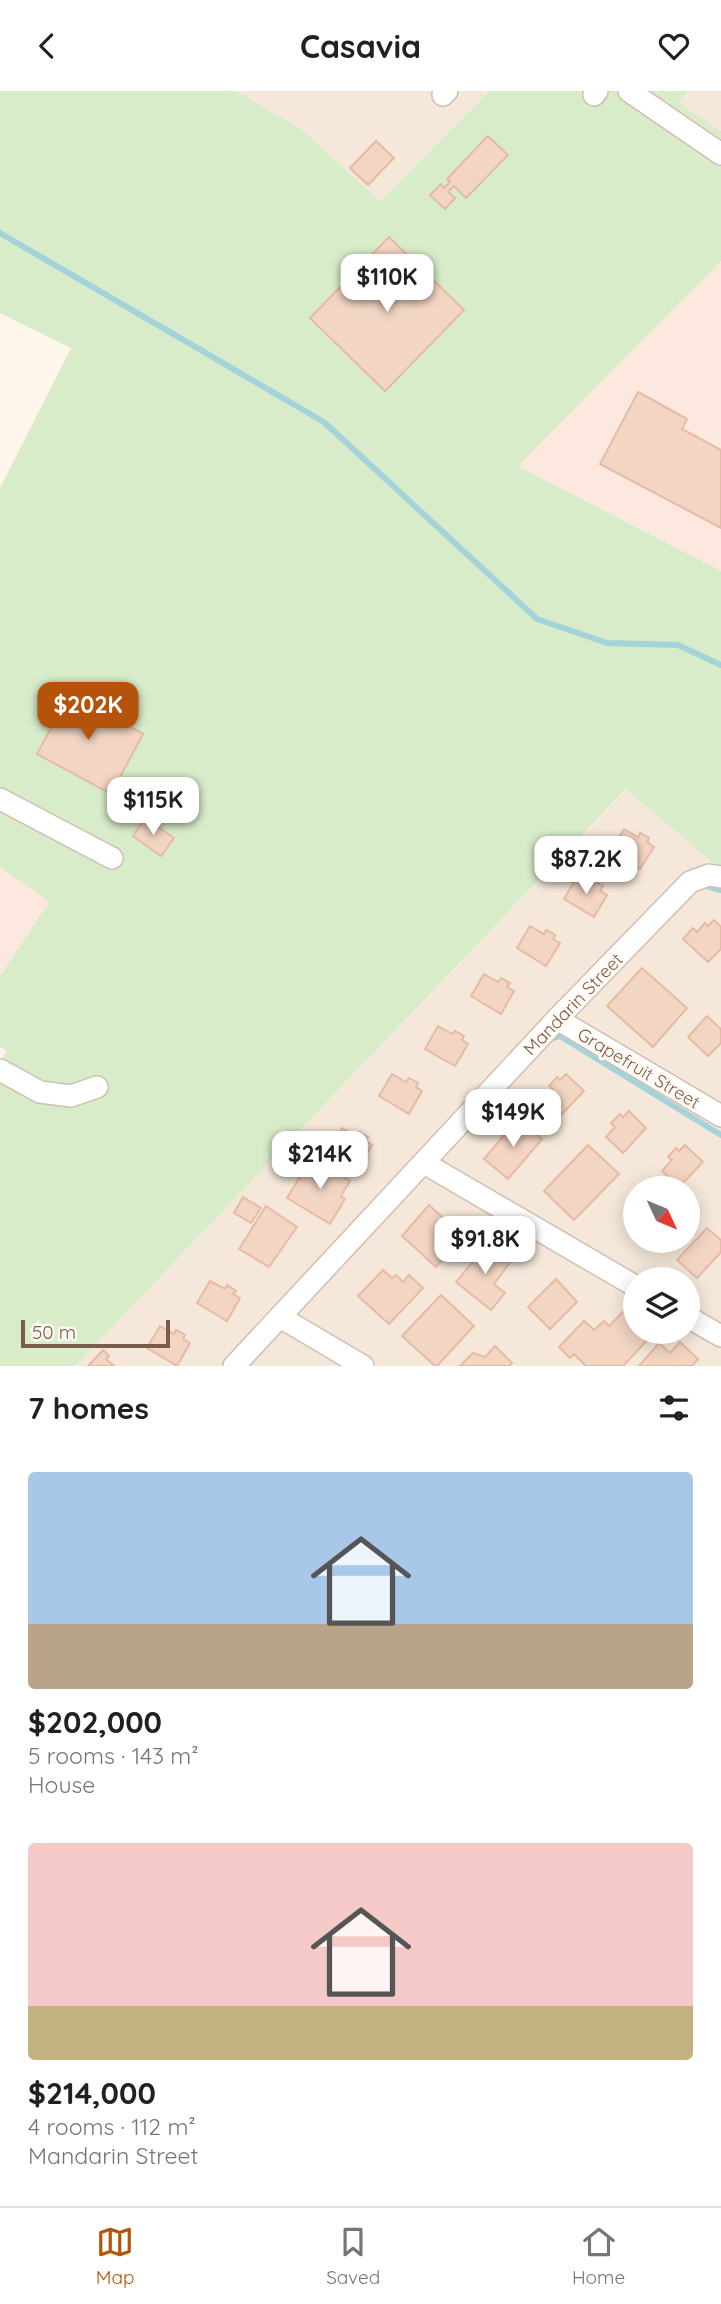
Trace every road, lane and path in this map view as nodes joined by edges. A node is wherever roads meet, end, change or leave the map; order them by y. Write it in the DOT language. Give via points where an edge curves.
graph roads {
  1 [pos="629,91"];
  2 [pos="721,154"];
  3 [pos="0,799"];
  4 [pos="112,858"];
  5 [pos="721,877"];
  6 [pos="557,1019"];
  7 [pos="0,1070"];
  8 [pos="97,1087"];
  9 [pos="721,1116"];
  10 [pos="424,1163"];
  11 [pos="623,1279"];
  12 [pos="280,1317"];
  13 [pos="700,1324"];
  14 [pos="721,1336"];
  15 [pos="234,1366"];
  16 [pos="363,1366"];
  1 -- 2 [label="street"];
  3 -- 4 [label="street"];
  5 -- 6 [label="street, Mandarin Street" via="709,875 690,882"];
  6 -- 9 [label="street, Grapefruit Street"];
  6 -- 10 [label="street, Mandarin Street"];
  7 -- 8 [label="street" via="40,1092 71,1095"];
  10 -- 11 [label="street"];
  10 -- 12 [label="street, Mandarin Street"];
  12 -- 15 [label="street, Mandarin Street"];
  12 -- 16 [label="street"];
  13 -- 14 [label="street"];
}
